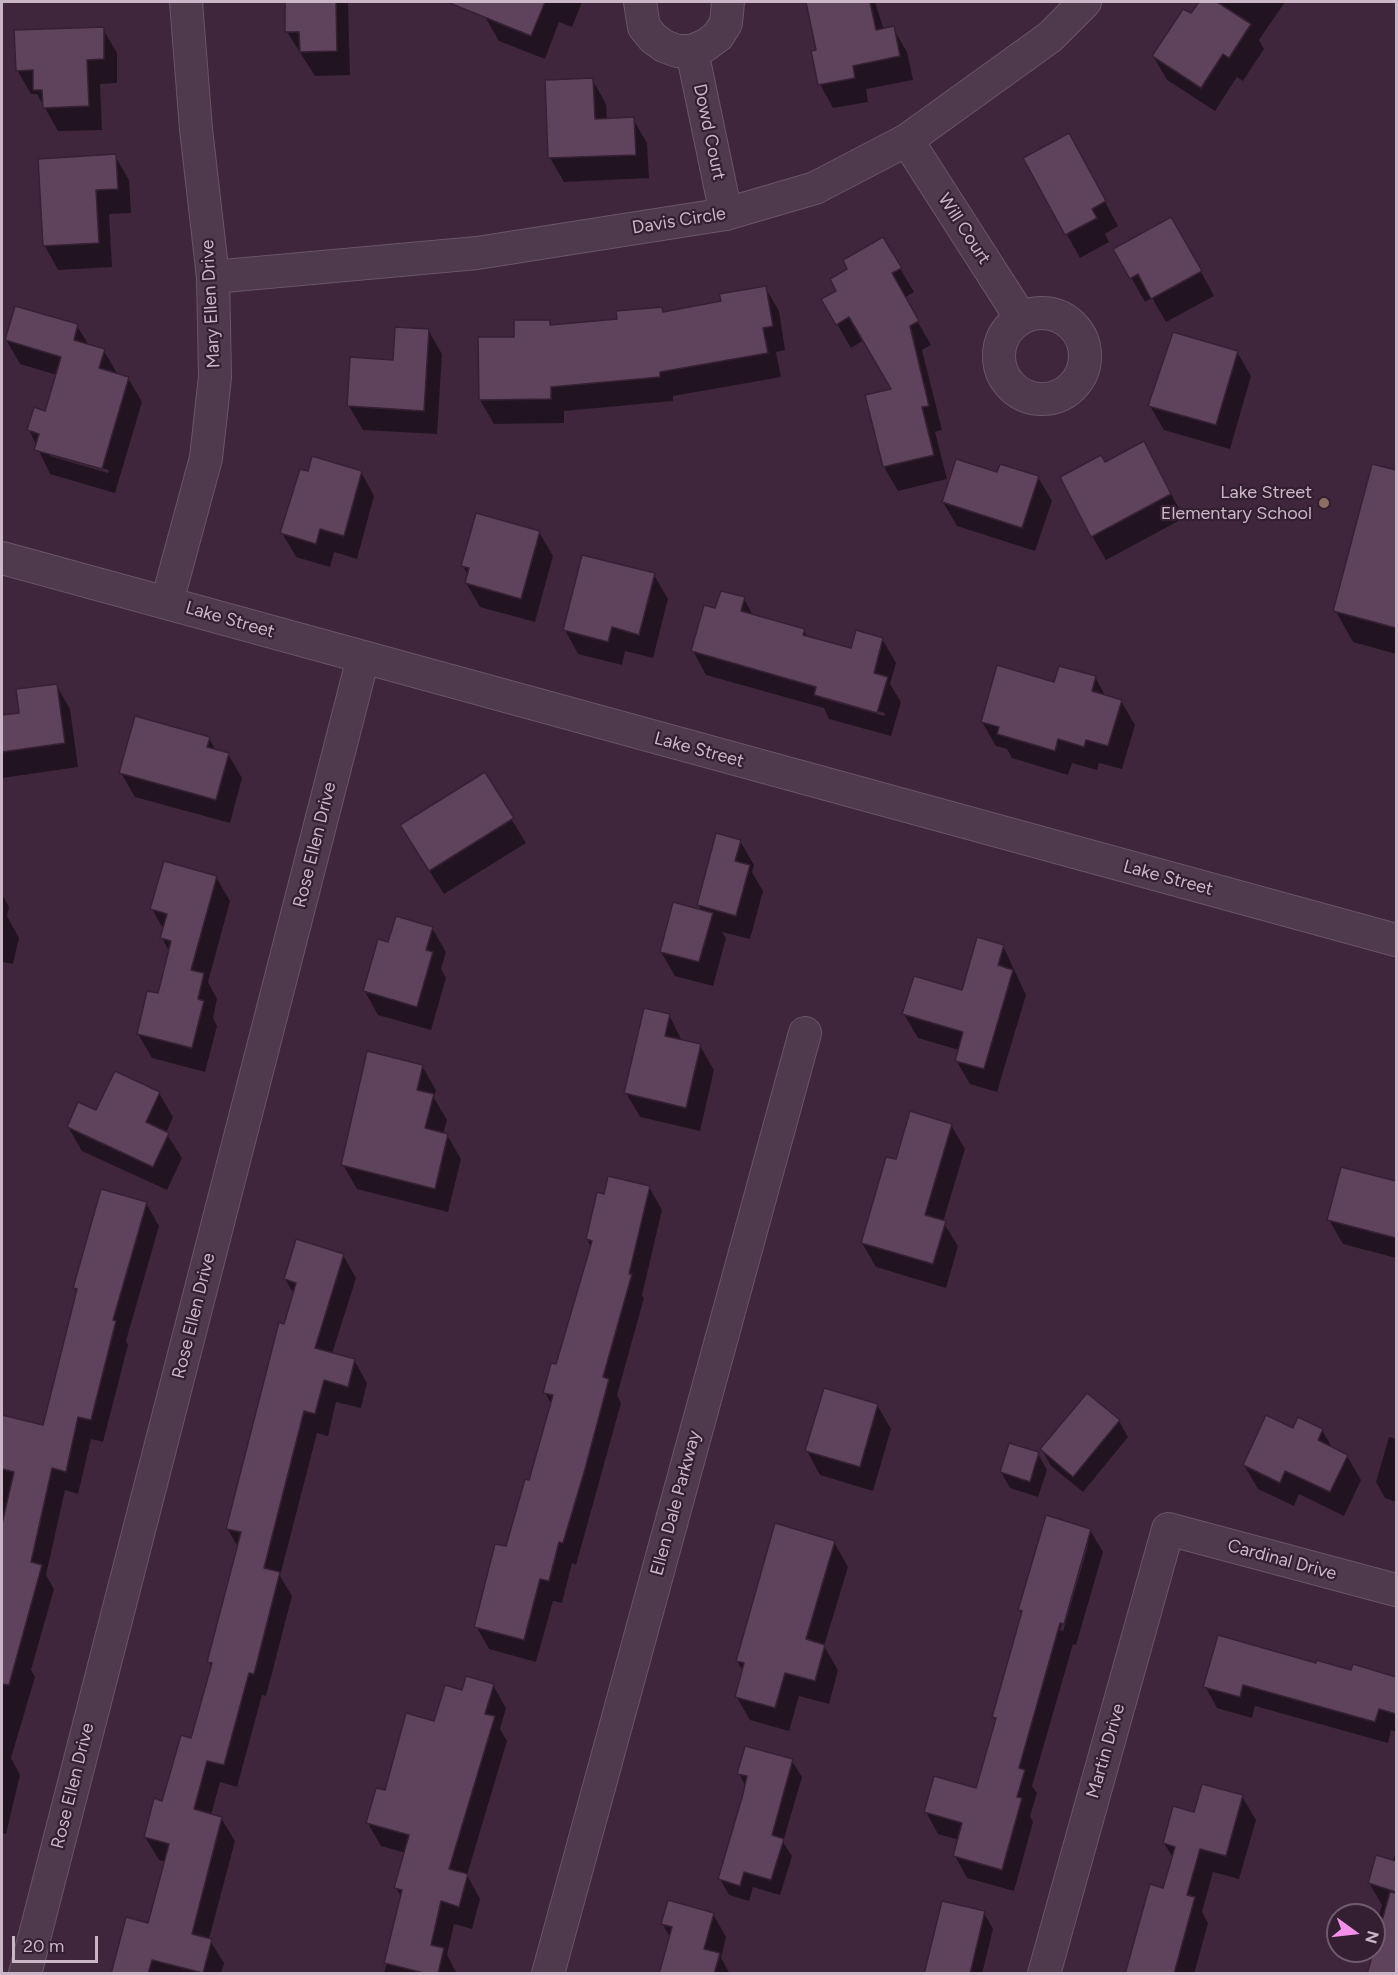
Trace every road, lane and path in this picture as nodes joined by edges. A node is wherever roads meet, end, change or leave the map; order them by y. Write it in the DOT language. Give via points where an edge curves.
graph roads {
  1 [pos="186,2"];
  2 [pos="640,2"];
  3 [pos="728,2"];
  4 [pos="1085,2"];
  5 [pos="692,51"];
  6 [pos="907,140"];
  7 [pos="726,214"];
  8 [pos="213,277"];
  9 [pos="1022,318"];
  10 [pos="2,558"];
  11 [pos="167,602"];
  12 [pos="363,658"];
  13 [pos="1396,940"];
  14 [pos="805,1034"];
  15 [pos="1168,1529"];
  16 [pos="1396,1590"];
  17 [pos="25,1974"];
  18 [pos="548,1974"];
  19 [pos="1044,1974"];
  1 -- 8 [label="street, Mary Ellen Drive"];
  2 -- 5 [label="street" via="644,27 653,38 670,49"];
  3 -- 5 [label="street" via="726,23 718,36"];
  4 -- 6 [label="street, Davis Circle" via="1050,38"];
  5 -- 7 [label="street, Dowd Court"];
  6 -- 7 [label="street, Davis Circle" via="814,188"];
  6 -- 9 [label="street, Will Court"];
  7 -- 8 [label="street, Davis Circle" via="477,253"];
  8 -- 11 [label="street, Mary Ellen Drive" via="215,377 206,458"];
  10 -- 11 [label="street, Lake Street"];
  11 -- 12 [label="street, Lake Street"];
  12 -- 13 [label="street, Lake Street"];
  12 -- 17 [label="street, Rose Ellen Drive"];
  14 -- 18 [label="street, Ellen Dale Parkway"];
  15 -- 16 [label="street, Cardinal Drive"];
  15 -- 19 [label="street, Martin Drive"];
}
